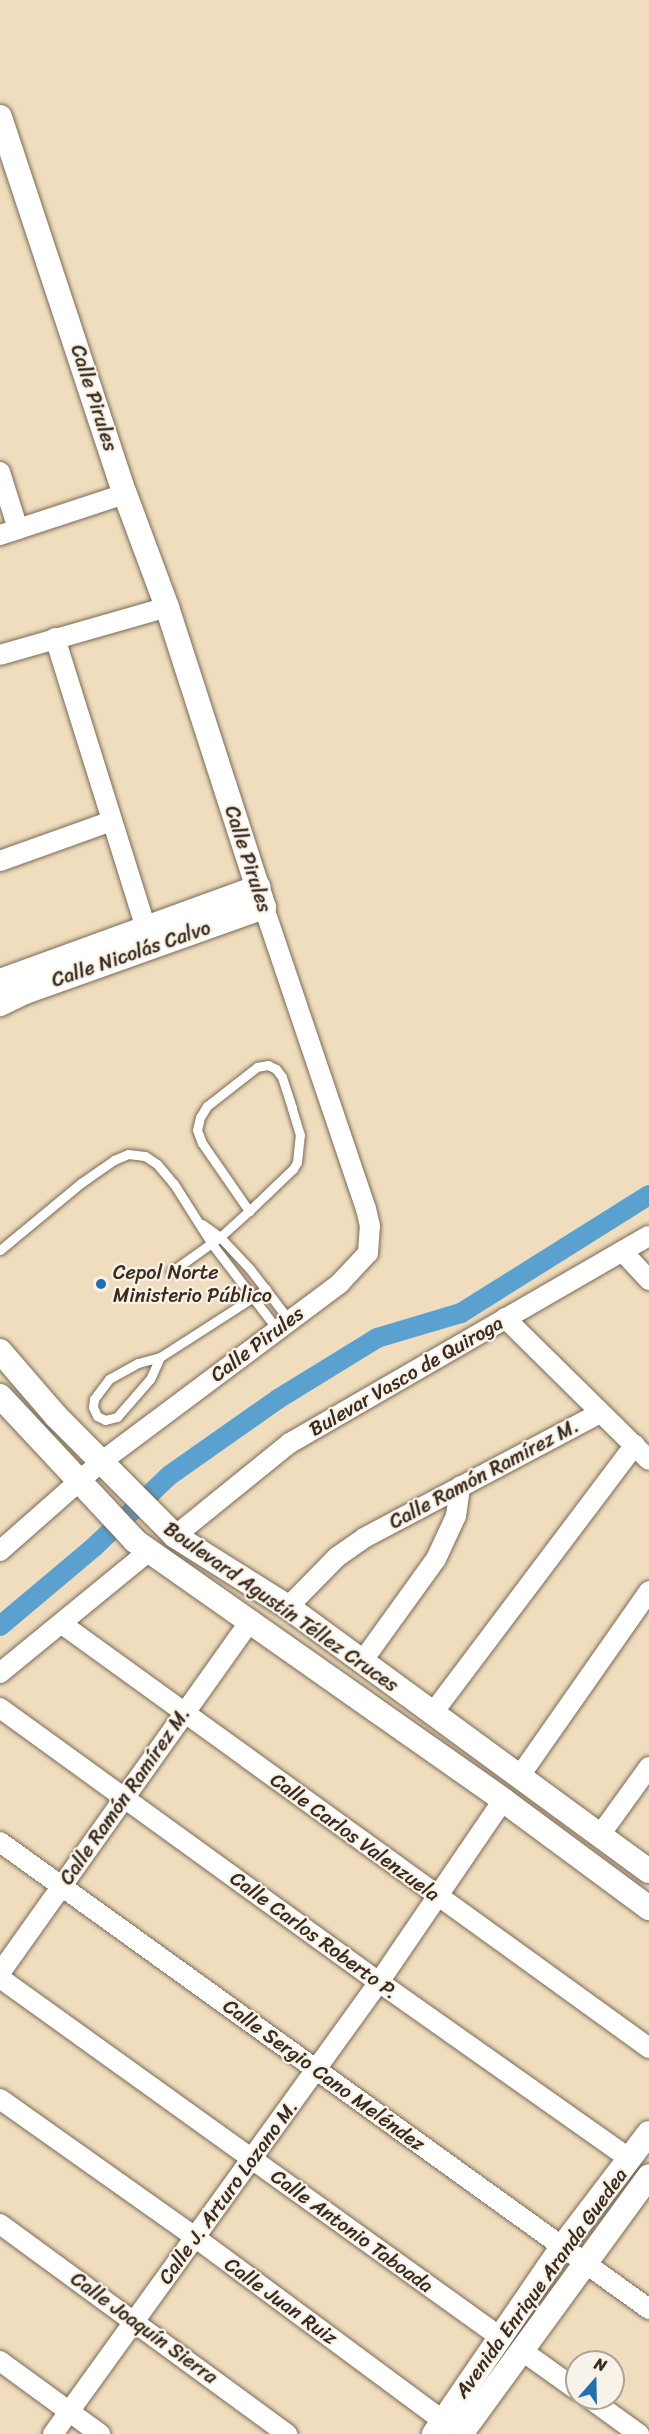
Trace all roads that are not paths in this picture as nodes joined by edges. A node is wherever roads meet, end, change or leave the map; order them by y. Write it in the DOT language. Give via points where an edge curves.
graph roads {
  1 [pos="1,127"];
  2 [pos="0,472"];
  3 [pos="125,494"];
  4 [pos="9,532"];
  5 [pos="167,607"];
  6 [pos="55,638"];
  7 [pos="0,655"];
  8 [pos="112,821"];
  9 [pos="1,856"];
  10 [pos="261,897"];
  11 [pos="145,926"];
  12 [pos="0,981"];
  13 [pos="0,1004"];
  14 [pos="249,1211"];
  15 [pos="649,1236"];
  16 [pos="216,1240"];
  17 [pos="0,1250"];
  18 [pos="622,1251"];
  19 [pos="171,1272"];
  20 [pos="649,1280"];
  21 [pos="266,1289"];
  22 [pos="254,1299"];
  23 [pos="505,1318"];
  24 [pos="283,1324"];
  25 [pos="0,1351"];
  26 [pos="160,1357"];
  27 [pos="0,1396"];
  28 [pos="600,1413"];
  29 [pos="635,1445"];
  30 [pos="649,1460"];
  31 [pos="100,1462"];
  32 [pos="78,1481"];
  33 [pos="460,1486"];
  34 [pos="167,1528"];
  35 [pos="142,1546"];
  36 [pos="0,1551"];
  37 [pos="649,1591"];
  38 [pos="288,1607"];
  39 [pos="251,1620"];
  40 [pos="62,1624"];
  41 [pos="361,1663"];
  42 [pos="0,1673"];
  43 [pos="0,1708"];
  44 [pos="184,1713"];
  45 [pos="432,1714"];
  46 [pos="649,1767"];
  47 [pos="519,1777"];
  48 [pos="126,1799"];
  49 [pos="502,1800"];
  50 [pos="600,1835"];
  51 [pos="0,1842"];
  52 [pos="649,1871"];
  53 [pos="61,1886"];
  54 [pos="438,1897"];
  55 [pos="649,1908"];
  56 [pos="0,1973"];
  57 [pos="0,1978"];
  58 [pos="379,1982"];
  59 [pos="649,2048"];
  60 [pos="317,2070"];
  61 [pos="0,2099"];
  62 [pos="649,2133"];
  63 [pos="253,2159"];
  64 [pos="630,2159"];
  65 [pos="649,2176"];
  66 [pos="0,2224"];
  67 [pos="196,2238"];
  68 [pos="562,2247"];
  69 [pos="586,2264"];
  70 [pos="649,2309"];
  71 [pos="135,2321"];
  72 [pos="500,2337"];
  73 [pos="521,2350"];
  74 [pos="0,2361"];
  75 [pos="565,2381"];
  76 [pos="606,2410"];
  77 [pos="69,2412"];
  78 [pos="453,2431"];
  79 [pos="53,2434"];
  80 [pos="100,2434"];
  81 [pos="287,2434"];
  82 [pos="639,2434"];
  1 -- 3 [label="street, Calle Pirules"];
  2 -- 4 [label="street"];
  3 -- 4 [label="street"];
  3 -- 5 [label="street, Calle Pirules"];
  5 -- 6 [label="street"];
  5 -- 10 [label="street, Calle Pirules"];
  6 -- 7 [label="street"];
  6 -- 8 [label="street"];
  8 -- 9 [label="street"];
  8 -- 11 [label="street"];
  10 -- 11 [label="street, Calle Nicolás Calvo"];
  10 -- 13 [label="street, Calle Nicolás Calvo"];
  10 -- 24 [label="street, Calle Pirules" via="370,1226 368,1253 360,1264"];
  11 -- 12 [label="street, Calle Nicolás Calvo"];
  14 -- 14 [label="lane" via="293,1169 300,1151 300,1135 282,1077 268,1065 257,1067 207,1106 197,1130"];
  14 -- 16 [label="lane"];
  15 -- 18 [label="street, Bulevar Vasco de Quiroga"];
  16 -- 17 [label="lane" via="157,1164 145,1156 128,1154 81,1183"];
  16 -- 19 [label="lane"];
  16 -- 21 [label="lane"];
  16 -- 22 [label="lane"];
  18 -- 20 [label="street"];
  18 -- 23 [label="street, Bulevar Vasco de Quiroga"];
  21 -- 22 [label="lane"];
  21 -- 24 [label="lane"];
  22 -- 24 [label="lane"];
  22 -- 26 [label="lane"];
  23 -- 28 [label="street"];
  23 -- 34 [label="street, Bulevar Vasco de Quiroga" via="290,1443"];
  24 -- 31 [label="street, Calle Pirules"];
  25 -- 31 [label="street, Boulevard Agustín Téllez Cruces"];
  26 -- 26 [label="lane" via="138,1363 109,1379 94,1399 97,1416 105,1420 117,1417 150,1379"];
  27 -- 32 [label="street, Boulevard Agustín Téllez Cruces"];
  28 -- 29 [label="street"];
  28 -- 33 [label="street, Calle Ramón Ramírez M."];
  29 -- 30 [label="street"];
  29 -- 45 [label="street"];
  31 -- 32 [label="street, Calle Pirules"];
  31 -- 34 [label="street, Boulevard Agustín Téllez Cruces"];
  32 -- 35 [label="street, Boulevard Agustín Téllez Cruces"];
  32 -- 36 [label="street, Calle Pirules"];
  33 -- 38 [label="street, Calle Ramón Ramírez M." via="364,1538 337,1557"];
  33 -- 41 [label="street" via="456,1516 436,1559"];
  34 -- 38 [label="street, Boulevard Agustín Téllez Cruces"];
  35 -- 39 [label="street, Boulevard Agustín Téllez Cruces"];
  35 -- 40 [label="street"];
  37 -- 47 [label="street"];
  38 -- 41 [label="street, Boulevard Agustín Téllez Cruces"];
  39 -- 44 [label="street, Calle Ramón Ramírez M."];
  39 -- 49 [label="street, Boulevard Agustín Téllez Cruces"];
  40 -- 42 [label="street"];
  40 -- 44 [label="street, Calle Carlos Valenzuela"];
  41 -- 45 [label="street, Boulevard Agustín Téllez Cruces"];
  43 -- 48 [label="street, Calle Carlos Roberto P."];
  44 -- 48 [label="street, Calle Ramón Ramírez M."];
  44 -- 54 [label="street, Calle Carlos Valenzuela"];
  45 -- 47 [label="street, Boulevard Agustín Téllez Cruces"];
  46 -- 50 [label="street"];
  47 -- 50 [label="street, Boulevard Agustín Téllez Cruces"];
  48 -- 53 [label="street, Calle Ramón Ramírez M."];
  48 -- 58 [label="street, Calle Carlos Roberto P."];
  49 -- 54 [label="street, Calle J. Arturo Lozano M."];
  49 -- 55 [label="street, Boulevard Agustín Téllez Cruces"];
  50 -- 52 [label="street, Boulevard Agustín Téllez Cruces"];
  51 -- 53 [label="street, Calle Sergio Cano Meléndez"];
  53 -- 56 [label="street, Calle Ramón Ramírez M."];
  53 -- 60 [label="street, Calle Sergio Cano Meléndez"];
  54 -- 58 [label="street, Calle J. Arturo Lozano M."];
  54 -- 59 [label="street, Calle Carlos Valenzuela"];
  57 -- 63 [label="street, Calle Antonio Taboada"];
  58 -- 60 [label="street, Calle J. Arturo Lozano M."];
  58 -- 64 [label="street, Calle Carlos Roberto P."];
  60 -- 63 [label="street, Calle J. Arturo Lozano M."];
  60 -- 68 [label="street, Calle Sergio Cano Meléndez"];
  61 -- 67 [label="street, Calle Juan Ruiz"];
  62 -- 64 [label="street, Avenida Enrique Aranda Guedea"];
  63 -- 67 [label="street, Calle J. Arturo Lozano M."];
  63 -- 72 [label="street, Calle Antonio Taboada"];
  64 -- 68 [label="street, Avenida Enrique Aranda Guedea"];
  65 -- 69 [label="street, Avenida Enrique Aranda Guedea"];
  66 -- 71 [label="street, Calle Joaquín Sierra"];
  67 -- 71 [label="street, Calle J. Arturo Lozano M."];
  67 -- 78 [label="street, Calle Juan Ruiz"];
  68 -- 69 [label="street, Calle Sergio Cano Meléndez"];
  68 -- 72 [label="street, Avenida Enrique Aranda Guedea"];
  69 -- 70 [label="street, Calle Sergio Cano Meléndez"];
  69 -- 73 [label="street, Avenida Enrique Aranda Guedea"];
  71 -- 77 [label="street, Calle J. Arturo Lozano M."];
  71 -- 81 [label="street, Calle Joaquín Sierra"];
  72 -- 78 [label="street, Avenida Enrique Aranda Guedea"];
  73 -- 75 [label="street"];
  73 -- 78 [label="street, Avenida Enrique Aranda Guedea"];
  74 -- 77 [label="street"];
  76 -- 82 [label="street"];
  77 -- 79 [label="street, Calle J. Arturo Lozano M."];
  77 -- 80 [label="street"];
}
